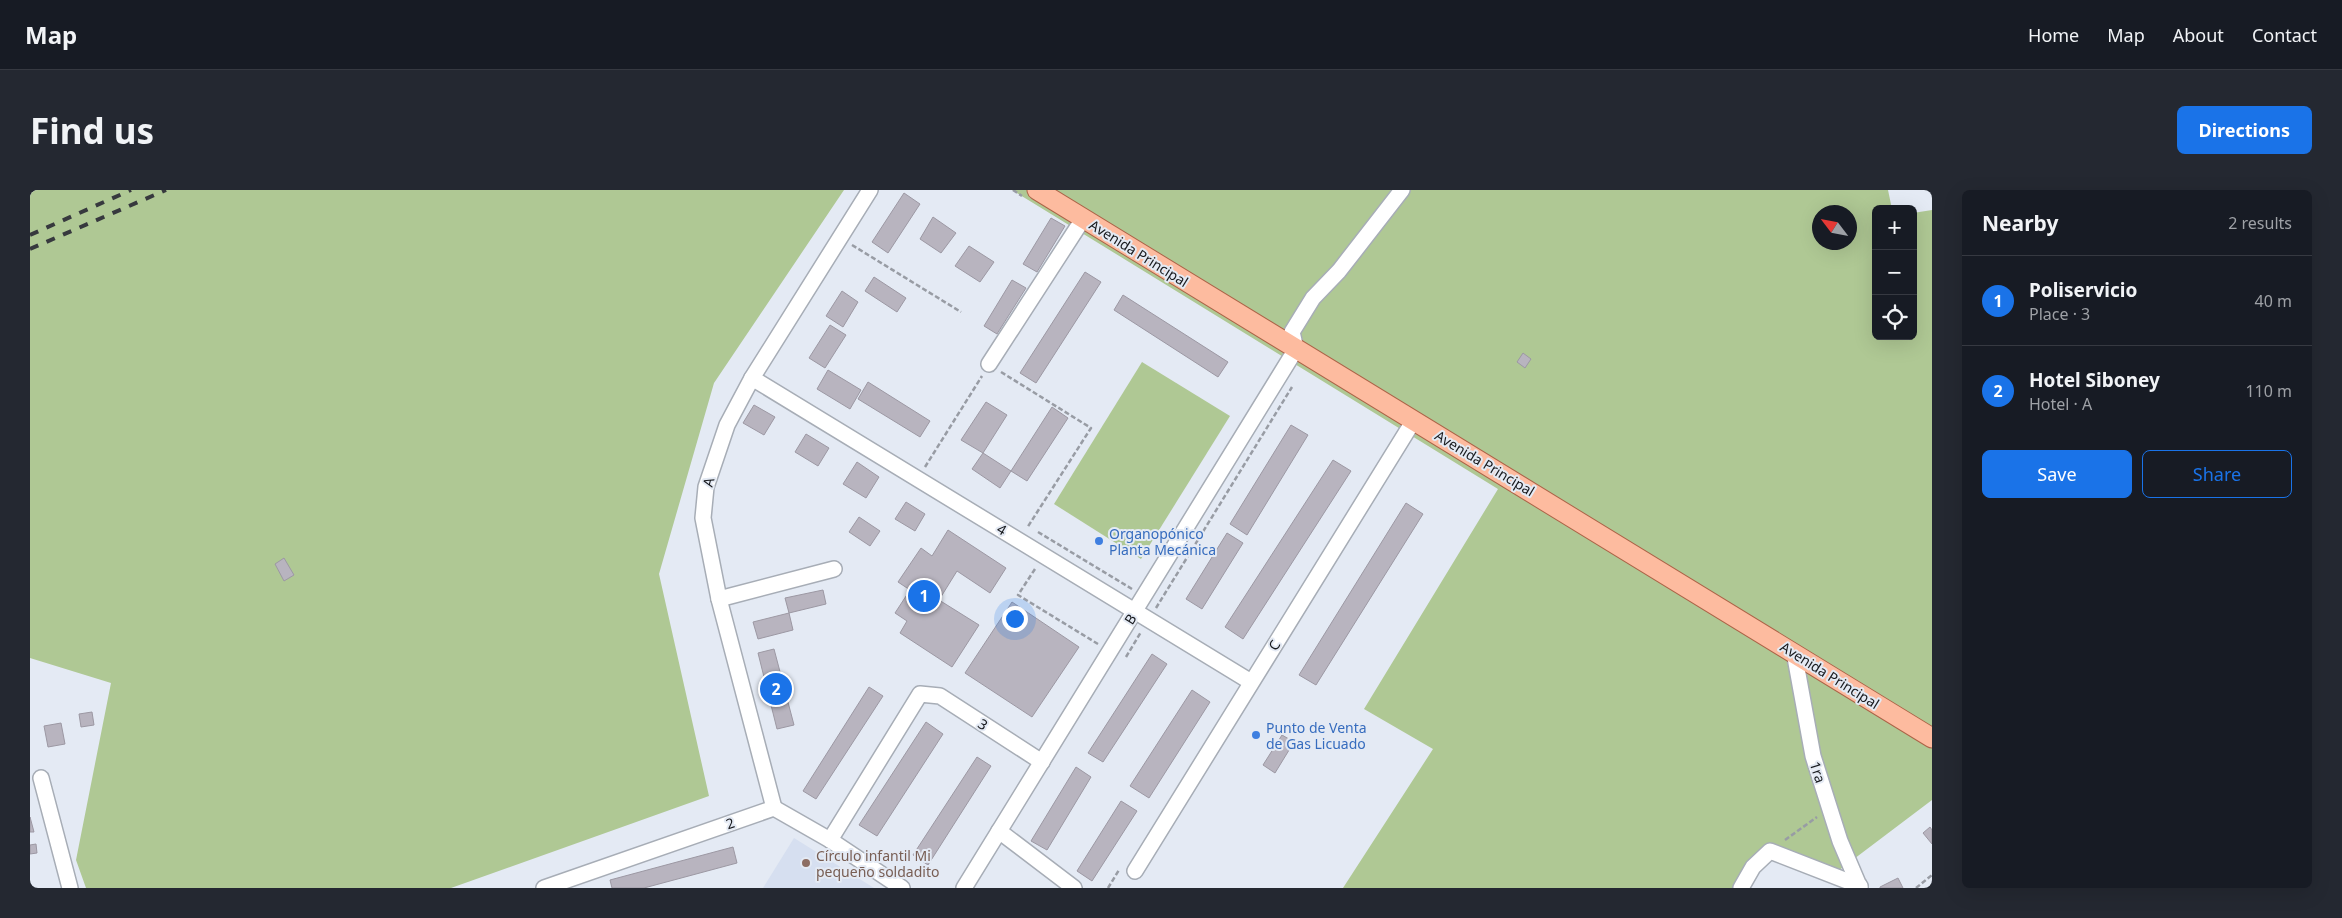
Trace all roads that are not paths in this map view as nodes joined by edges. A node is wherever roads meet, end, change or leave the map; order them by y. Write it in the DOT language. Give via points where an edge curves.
graph roads {
  1 [pos="870,190"];
  2 [pos="1037,190"];
  3 [pos="1402,190"];
  4 [pos="1083,219"];
  5 [pos="1296,349"];
  6 [pos="989,364"];
  7 [pos="752,378"];
  8 [pos="1414,420"];
  9 [pos="834,569"];
  10 [pos="719,599"];
  11 [pos="1136,610"];
  12 [pos="1794,652"];
  13 [pos="1251,682"];
  14 [pos="1932,738"];
  15 [pos="1042,762"];
  16 [pos="41,778"];
  17 [pos="774,808"];
  18 [pos="999,831"];
  19 [pos="830,840"];
  20 [pos="1135,871"];
  21 [pos="1860,887"];
  22 [pos="70,888"];
  23 [pos="546,888"];
  24 [pos="902,888"];
  25 [pos="964,888"];
  26 [pos="1074,888"];
  27 [pos="1741,888"];
  1 -- 7 [label="street, A"];
  2 -- 4 [label="main road, Avenida Principal"];
  3 -- 5 [label="street" via="1339,271 1313,298 1292,332"];
  4 -- 5 [label="main road, Avenida Principal"];
  4 -- 6 [label="street"];
  5 -- 8 [label="main road, Avenida Principal"];
  5 -- 11 [label="street, B"];
  7 -- 10 [label="street, A" via="727,425 706,487 703,518"];
  7 -- 11 [label="street, 4"];
  8 -- 12 [label="main road, Avenida Principal"];
  8 -- 13 [label="street, C"];
  9 -- 10 [label="street"];
  10 -- 17 [label="street, A"];
  11 -- 13 [label="street, 4"];
  11 -- 15 [label="street, B"];
  12 -- 14 [label="main road, Avenida Principal"];
  12 -- 21 [label="street, 1ra" via="1813,756 1840,841"];
  13 -- 20 [label="street, C"];
  15 -- 18 [label="street, B"];
  15 -- 19 [label="street, 3" via="940,696 920,694"];
  16 -- 22 [label="street"];
  17 -- 19 [label="street"];
  17 -- 23 [label="street, 2"];
  18 -- 25 [label="street, B"];
  18 -- 26 [label="street"];
  19 -- 24 [label="street"];
  21 -- 27 [label="street" via="1770,851 1753,867"];
}
